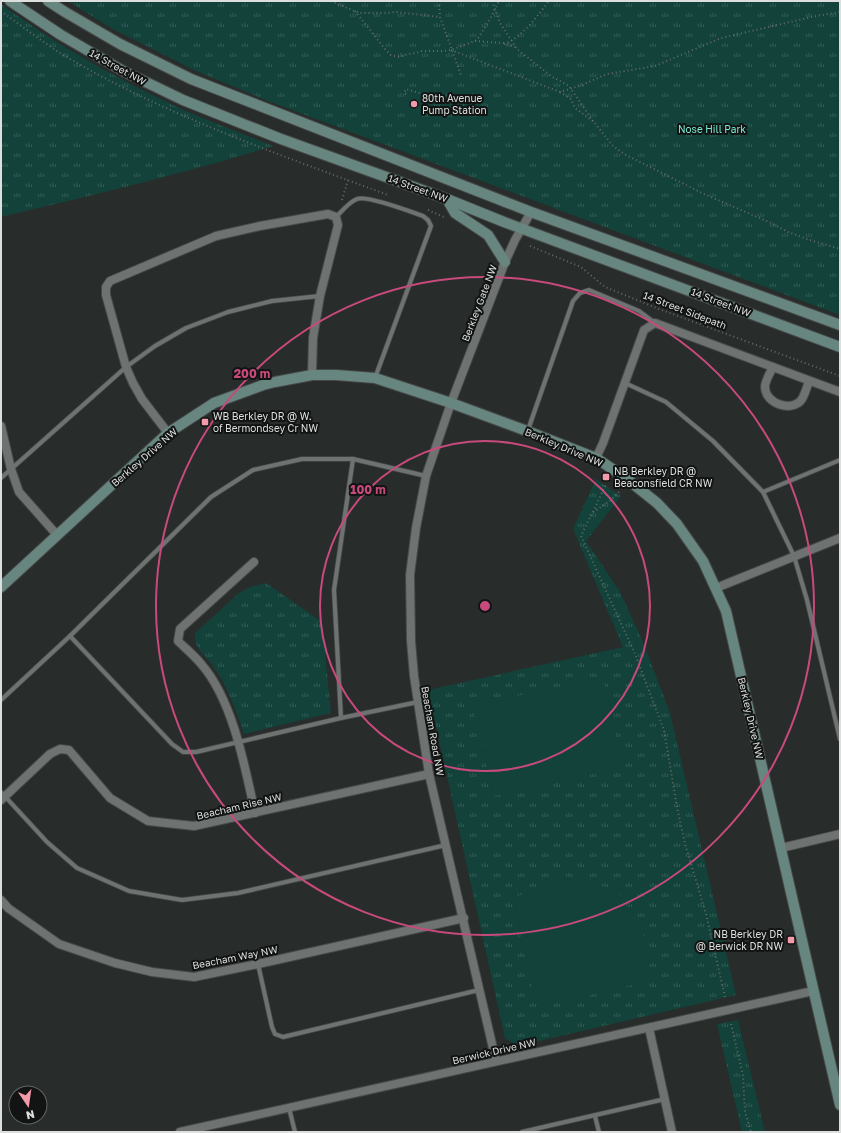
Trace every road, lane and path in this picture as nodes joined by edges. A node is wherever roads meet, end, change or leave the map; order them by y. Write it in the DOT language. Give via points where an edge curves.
graph roads {
  1 [pos="10,1"];
  2 [pos="48,1"];
  3 [pos="331,1"];
  4 [pos="439,1"];
  5 [pos="492,1"];
  6 [pos="499,1"];
  7 [pos="549,1"];
  8 [pos="495,10"];
  9 [pos="355,11"];
  10 [pos="840,12"];
  11 [pos="440,17"];
  12 [pos="515,38"];
  13 [pos="475,41"];
  14 [pos="512,41"];
  15 [pos="504,44"];
  16 [pos="514,45"];
  17 [pos="517,48"];
  18 [pos="452,50"];
  19 [pos="461,75"];
  20 [pos="571,88"];
  21 [pos="560,92"];
  22 [pos="406,94"];
  23 [pos="450,102"];
  24 [pos="594,122"];
  25 [pos="447,199"];
  26 [pos="531,212"];
  27 [pos="336,217"];
  28 [pos="521,228"];
  29 [pos="530,246"];
  30 [pos="840,249"];
  31 [pos="505,262"];
  32 [pos="320,296"];
  33 [pos="655,323"];
  34 [pos="840,325"];
  35 [pos="840,347"];
  36 [pos="126,367"];
  37 [pos="773,367"];
  38 [pos="312,376"];
  39 [pos="840,376"];
  40 [pos="375,378"];
  41 [pos="809,381"];
  42 [pos="625,383"];
  43 [pos="840,392"];
  44 [pos="451,403"];
  45 [pos="1,426"];
  46 [pos="527,431"];
  47 [pos="168,434"];
  48 [pos="596,458"];
  49 [pos="353,459"];
  50 [pos="840,460"];
  51 [pos="11,469"];
  52 [pos="426,476"];
  53 [pos="1,478"];
  54 [pos="606,484"];
  55 [pos="619,492"];
  56 [pos="763,492"];
  57 [pos="592,513"];
  58 [pos="57,535"];
  59 [pos="840,538"];
  60 [pos="794,556"];
  61 [pos="254,562"];
  62 [pos="1,587"];
  63 [pos="716,588"];
  64 [pos="70,636"];
  65 [pos="1,700"];
  66 [pos="418,702"];
  67 [pos="340,718"];
  68 [pos="840,739"];
  69 [pos="239,742"];
  70 [pos="429,774"];
  71 [pos="2,796"];
  72 [pos="255,813"];
  73 [pos="840,834"];
  74 [pos="447,844"];
  75 [pos="781,848"];
  76 [pos="1,900"];
  77 [pos="464,918"];
  78 [pos="258,964"];
  79 [pos="479,990"];
  80 [pos="814,990"];
  81 [pos="725,997"];
  82 [pos="731,1024"];
  83 [pos="649,1028"];
  84 [pos="496,1060"];
  85 [pos="665,1099"];
  86 [pos="840,1105"];
  87 [pos="289,1108"];
  88 [pos="595,1116"];
  89 [pos="180,1132"];
  90 [pos="295,1132"];
  91 [pos="522,1132"];
  92 [pos="599,1132"];
  93 [pos="672,1132"];
  94 [pos="751,1132"];
  1 -- 25 [label="main road, 14 Street NW" via="61,35 125,72 183,100 281,139"];
  2 -- 26 [label="main road, 14 Street NW" via="120,44 191,79"];
  3 -- 9 [label="path"];
  4 -- 11 [label="path"];
  5 -- 8 [label="path"];
  6 -- 8 [label="path"];
  7 -- 12 [label="path"];
  8 -- 13 [label="path"];
  8 -- 14 [label="path"];
  9 -- 11 [label="path"];
  9 -- 18 [label="path" via="380,43 394,56 422,51"];
  10 -- 20 [label="path" via="720,38 655,66 607,74"];
  11 -- 18 [label="path"];
  12 -- 14 [label="path"];
  12 -- 16 [label="path"];
  13 -- 15 [label="path"];
  13 -- 18 [label="path"];
  14 -- 15 [label="path"];
  14 -- 16 [label="path"];
  15 -- 17 [label="path"];
  16 -- 17 [label="path"];
  17 -- 20 [label="path" via="526,58"];
  18 -- 19 [label="path"];
  18 -- 21 [label="path"];
  20 -- 21 [label="path"];
  20 -- 24 [label="path"];
  21 -- 24 [label="path" via="571,99 575,108"];
  22 -- 23 [label="path" via="406,89"];
  24 -- 30 [label="path" via="612,145 624,154 788,232"];
  25 -- 28 [label="main road, 14 Street NW"];
  25 -- 31 [label="main road" via="455,213 488,235"];
  26 -- 28 [label="street, Berkley Gate NW"];
  26 -- 34 [label="main road, 14 Street NW"];
  27 -- 32 [label="street" via="338,225"];
  27 -- 36 [label="street" via="328,214 216,236 110,281 106,287 106,295"];
  27 -- 40 [label="lane" via="352,201 359,198 423,216 431,226"];
  28 -- 31 [label="street, Berkley Gate NW"];
  28 -- 35 [label="main road, 14 Street NW"];
  29 -- 39 [label="path, 14 Street Sidepath" via="581,267 605,287"];
  31 -- 44 [label="street, Berkley Gate NW"];
  32 -- 36 [label="lane" via="272,301 228,312 186,328"];
  32 -- 38 [label="street" via="313,338"];
  33 -- 37 [label="street"];
  33 -- 42 [label="street" via="644,330"];
  33 -- 46 [label="lane" via="639,311 589,290 580,293 572,302"];
  36 -- 47 [label="street" via="142,399"];
  36 -- 51 [label="lane"];
  37 -- 41 [label="street"];
  37 -- 41 [label="street" via="765,385 765,393 775,403 786,406 802,400"];
  38 -- 40 [label="main road, Berkley Drive NW"];
  38 -- 47 [label="main road, Berkley Drive NW" via="263,385 214,403"];
  40 -- 44 [label="main road, Berkley Drive NW"];
  41 -- 43 [label="street"];
  42 -- 48 [label="street"];
  42 -- 56 [label="lane" via="666,402 713,441"];
  44 -- 46 [label="main road, Berkley Drive NW"];
  44 -- 52 [label="street, Beacham Road NW"];
  45 -- 51 [label="street"];
  46 -- 48 [label="main road, Berkley Drive NW"];
  47 -- 58 [label="main road, Berkley Drive NW"];
  48 -- 63 [label="main road, Berkley Drive NW" via="635,485 672,519 703,561"];
  49 -- 52 [label="lane"];
  49 -- 64 [label="lane" via="302,459 253,470 212,497"];
  49 -- 67 [label="lane" via="334,590"];
  50 -- 56 [label="lane"];
  51 -- 53 [label="lane"];
  51 -- 58 [label="street" via="19,492"];
  52 -- 66 [label="street, Beacham Road NW" via="410,575 411,641"];
  54 -- 57 [label="path"];
  55 -- 57 [label="path"];
  56 -- 60 [label="lane"];
  57 -- 81 [label="path" via="581,536 634,654 664,730 685,844 706,914"];
  58 -- 62 [label="main road, Berkley Drive NW"];
  59 -- 60 [label="street"];
  60 -- 63 [label="street"];
  60 -- 68 [label="lane"];
  61 -- 69 [label="street" via="180,629 178,641 203,665 221,694"];
  63 -- 75 [label="main road, Berkley Drive NW" via="728,618"];
  64 -- 65 [label="lane"];
  64 -- 69 [label="lane" via="172,744 183,752 196,752"];
  66 -- 67 [label="lane"];
  66 -- 70 [label="street, Beacham Road NW"];
  67 -- 69 [label="lane"];
  69 -- 72 [label="street"];
  70 -- 72 [label="street, Beacham Rise NW"];
  70 -- 74 [label="street, Beacham Road NW"];
  71 -- 72 [label="street, Beacham Rise NW" via="50,754 60,749 70,750 110,798 148,821 194,826"];
  71 -- 74 [label="lane" via="47,842 77,868 129,891 182,900 238,893"];
  73 -- 75 [label="street"];
  74 -- 77 [label="street, Beacham Road NW"];
  75 -- 80 [label="main road, Berkley Drive NW"];
  76 -- 78 [label="street, Beacham Way NW" via="8,908 59,944 115,963 152,972 194,977"];
  77 -- 78 [label="street, Beacham Way NW"];
  77 -- 79 [label="street, Beacham Road NW"];
  78 -- 79 [label="lane" via="272,1027 275,1034 283,1037"];
  79 -- 84 [label="street, Beacham Road NW"];
  80 -- 83 [label="street, Berwick Drive NW"];
  80 -- 86 [label="main road, Berkley Drive NW"];
  82 -- 94 [label="path" via="743,1075 745,1112"];
  83 -- 84 [label="street, Berwick Drive NW"];
  83 -- 85 [label="street"];
  84 -- 87 [label="street, Berwick Drive NW"];
  85 -- 88 [label="lane"];
  85 -- 93 [label="street"];
  87 -- 89 [label="street, Berwick Drive NW"];
  87 -- 90 [label="lane"];
  88 -- 91 [label="lane"];
  88 -- 92 [label="lane"];
}
